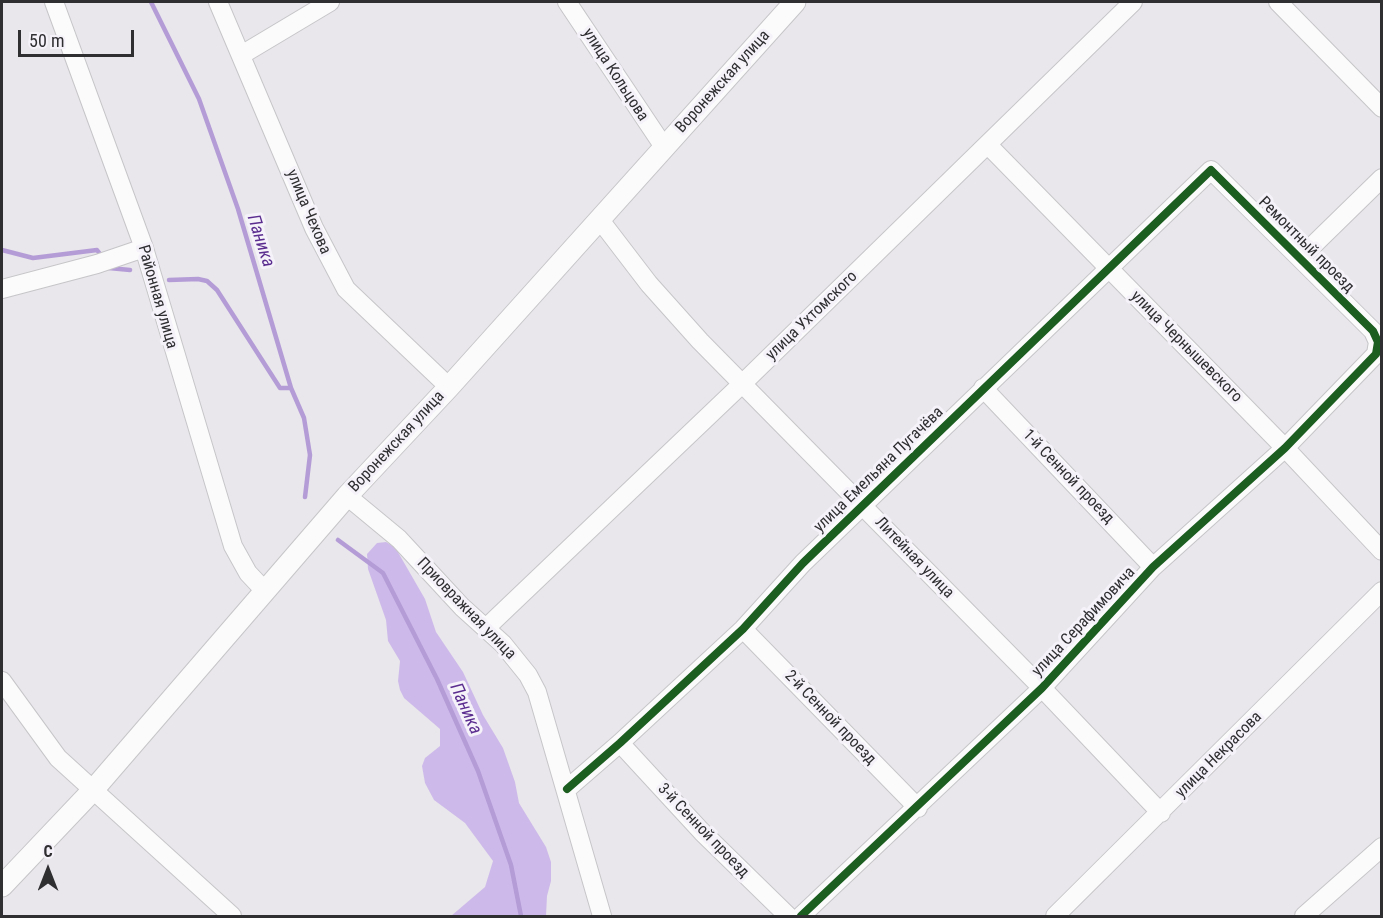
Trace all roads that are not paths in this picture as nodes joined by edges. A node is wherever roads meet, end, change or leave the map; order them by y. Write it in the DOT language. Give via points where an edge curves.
graph roads {
  1 [pos="54,2"];
  2 [pos="218,2"];
  3 [pos="330,2"];
  4 [pos="567,2"];
  5 [pos="795,2"];
  6 [pos="1133,2"];
  7 [pos="1278,2"];
  8 [pos="243,54"];
  9 [pos="1382,108"];
  10 [pos="988,146"];
  11 [pos="664,147"];
  12 [pos="1210,170"];
  13 [pos="1382,178"];
  14 [pos="600,220"];
  15 [pos="144,248"];
  16 [pos="1300,258"];
  17 [pos="1109,269"];
  18 [pos="2,289"];
  19 [pos="1378,342"];
  20 [pos="743,383"];
  21 [pos="448,387"];
  22 [pos="983,388"];
  23 [pos="1286,448"];
  24 [pos="347,496"];
  25 [pos="863,506"];
  26 [pos="1382,551"];
  27 [pos="1153,567"];
  28 [pos="264,590"];
  29 [pos="1382,591"];
  30 [pos="486,628"];
  31 [pos="743,629"];
  32 [pos="2,681"];
  33 [pos="1042,688"];
  34 [pos="620,743"];
  35 [pos="94,789"];
  36 [pos="567,789"];
  37 [pos="918,808"];
  38 [pos="1161,813"];
  39 [pos="1382,847"];
  40 [pos="2,886"];
  41 [pos="213,910"];
  42 [pos="232,916"];
  43 [pos="602,916"];
  44 [pos="788,916"];
  45 [pos="801,916"];
  46 [pos="1055,916"];
  47 [pos="1304,916"];
  1 -- 15 [label="street, Районная улица"];
  2 -- 8 [label="street, улица Чехова"];
  3 -- 8 [label="street"];
  4 -- 11 [label="street, улица Кольцова"];
  5 -- 11 [label="street, Воронежская улица"];
  6 -- 10 [label="street, улица Ухтомского"];
  7 -- 9 [label="street"];
  8 -- 21 [label="street, улица Чехова" via="314,228 346,289"];
  10 -- 17 [label="street, улица Чернышевского"];
  10 -- 20 [label="street, улица Ухтомского"];
  11 -- 14 [label="street, Воронежская улица"];
  12 -- 16 [label="street, Ремонтный проезд"];
  12 -- 17 [label="street, улица Емельяна Пугачёва"];
  13 -- 16 [label="street"];
  14 -- 20 [label="street, Литейная улица" via="700,341"];
  14 -- 21 [label="street, Воронежская улица"];
  15 -- 18 [label="street"];
  15 -- 28 [label="street, Районная улица" via="233,546 248,573"];
  16 -- 19 [label="street, Ремонтный проезд" via="1373,331"];
  17 -- 22 [label="street, улица Емельяна Пугачёва"];
  17 -- 23 [label="street, улица Чернышевского"];
  19 -- 23 [label="street, улица Серафимовича" via="1376,354"];
  20 -- 25 [label="street, Литейная улица"];
  20 -- 30 [label="street, улица Ухтомского"];
  21 -- 24 [label="street, Воронежская улица"];
  22 -- 25 [label="street, улица Емельяна Пугачёва"];
  22 -- 27 [label="street, 1-й Сенной проезд"];
  23 -- 26 [label="street, улица Чернышевского"];
  23 -- 27 [label="street, улица Серафимовича"];
  24 -- 28 [label="street, Воронежская улица"];
  24 -- 30 [label="street, Приовражная улица" via="399,539"];
  25 -- 31 [label="street, улица Емельяна Пугачёва" via="803,563"];
  25 -- 33 [label="street, Литейная улица"];
  27 -- 33 [label="street, улица Серафимовича"];
  28 -- 35 [label="street, Воронежская улица"];
  29 -- 38 [label="street, улица Некрасова"];
  30 -- 36 [label="street, Приовражная улица" via="519,663 537,692"];
  31 -- 34 [label="street, улица Емельяна Пугачёва"];
  31 -- 37 [label="street, 2-й Сенной проезд"];
  32 -- 35 [label="street" via="58,758"];
  33 -- 37 [label="street, улица Серафимовича"];
  33 -- 38 [label="street, Литейная улица"];
  34 -- 36 [label="street, улица Емельяна Пугачёва"];
  34 -- 44 [label="street, 3-й Сенной проезд" via="702,832"];
  35 -- 40 [label="street, Воронежская улица"];
  35 -- 41 [label="street"];
  36 -- 43 [label="street, Приовражная улица"];
  37 -- 45 [label="street, улица Серафимовича"];
  38 -- 46 [label="street, улица Некрасова"];
  39 -- 47 [label="street"];
  41 -- 42 [label="street"];
}
